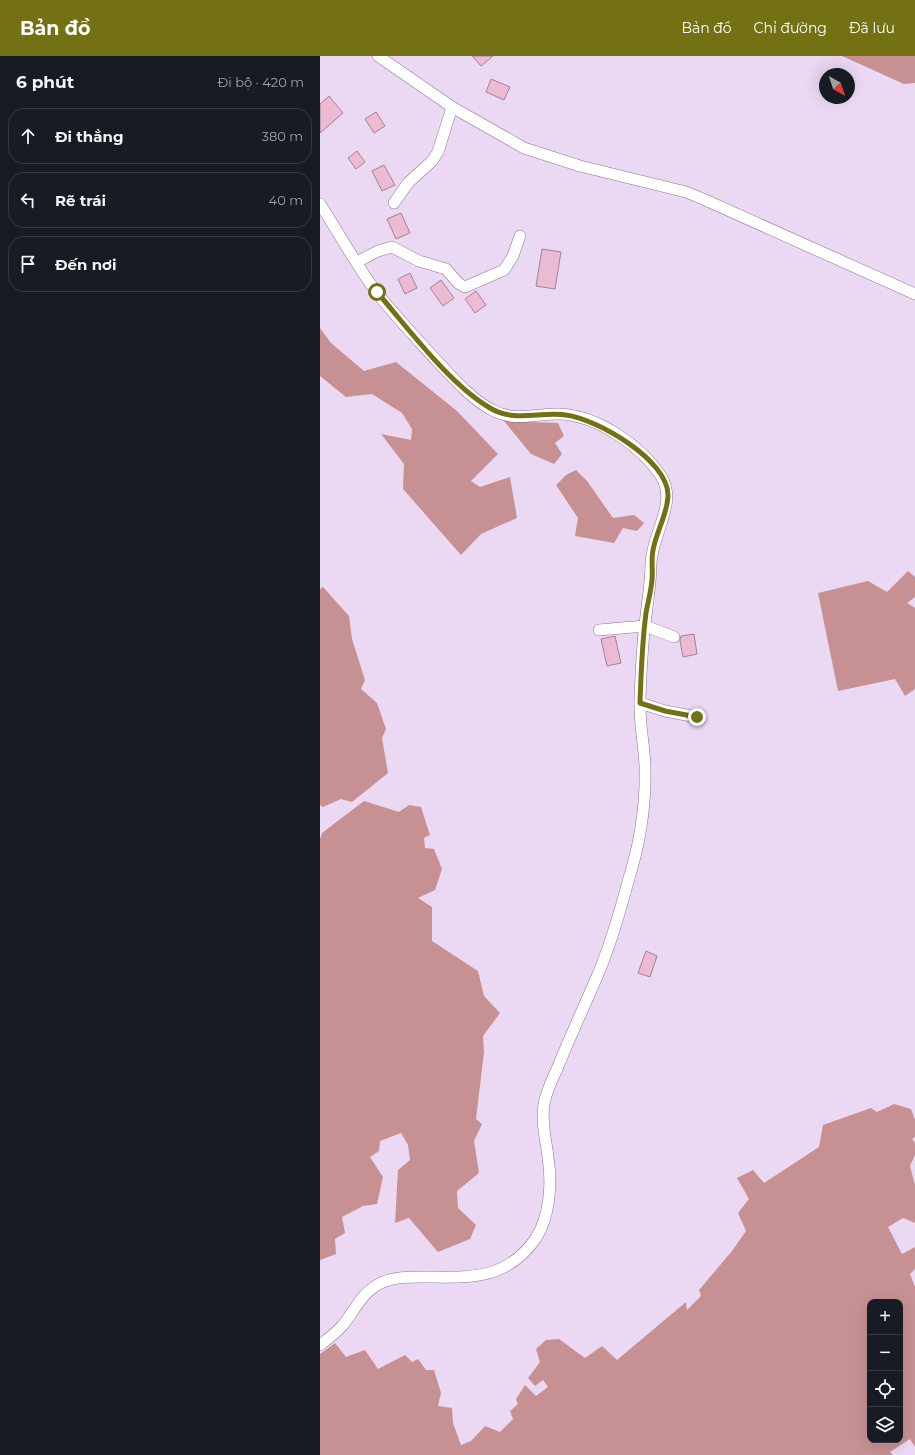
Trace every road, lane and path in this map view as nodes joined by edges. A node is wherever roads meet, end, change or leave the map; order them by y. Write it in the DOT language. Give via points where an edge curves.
graph roads {
  1 [pos="378,56"];
  2 [pos="452,107"];
  3 [pos="394,203"];
  4 [pos="320,204"];
  5 [pos="520,236"];
  6 [pos="357,262"];
  7 [pos="915,294"];
  8 [pos="645,626"];
  9 [pos="599,630"];
  10 [pos="674,637"];
  11 [pos="640,703"];
  12 [pos="697,717"];
  13 [pos="320,1345"];
  1 -- 2 [label="street"];
  2 -- 3 [label="street" via="438,152 408,183"];
  2 -- 7 [label="street" via="524,148 574,164 697,196"];
  4 -- 6 [label="street"];
  5 -- 6 [label="street" via="513,256 504,270 470,287 461,286 446,269 419,261 392,247 378,250"];
  6 -- 8 [label="street" via="377,292 412,334 457,382 485,406 513,417 560,414 581,419 620,437 651,463 664,482 668,494 652,551 652,580"];
  8 -- 9 [label="street"];
  8 -- 10 [label="street"];
  8 -- 11 [label="street"];
  11 -- 12 [label="street"];
  11 -- 13 [label="street" via="645,771 641,828 630,876 602,964 573,1028 544,1104 543,1122 549,1180 546,1212 537,1235 520,1256 495,1272 462,1277 396,1278 380,1284 363,1296 341,1327"];
}
